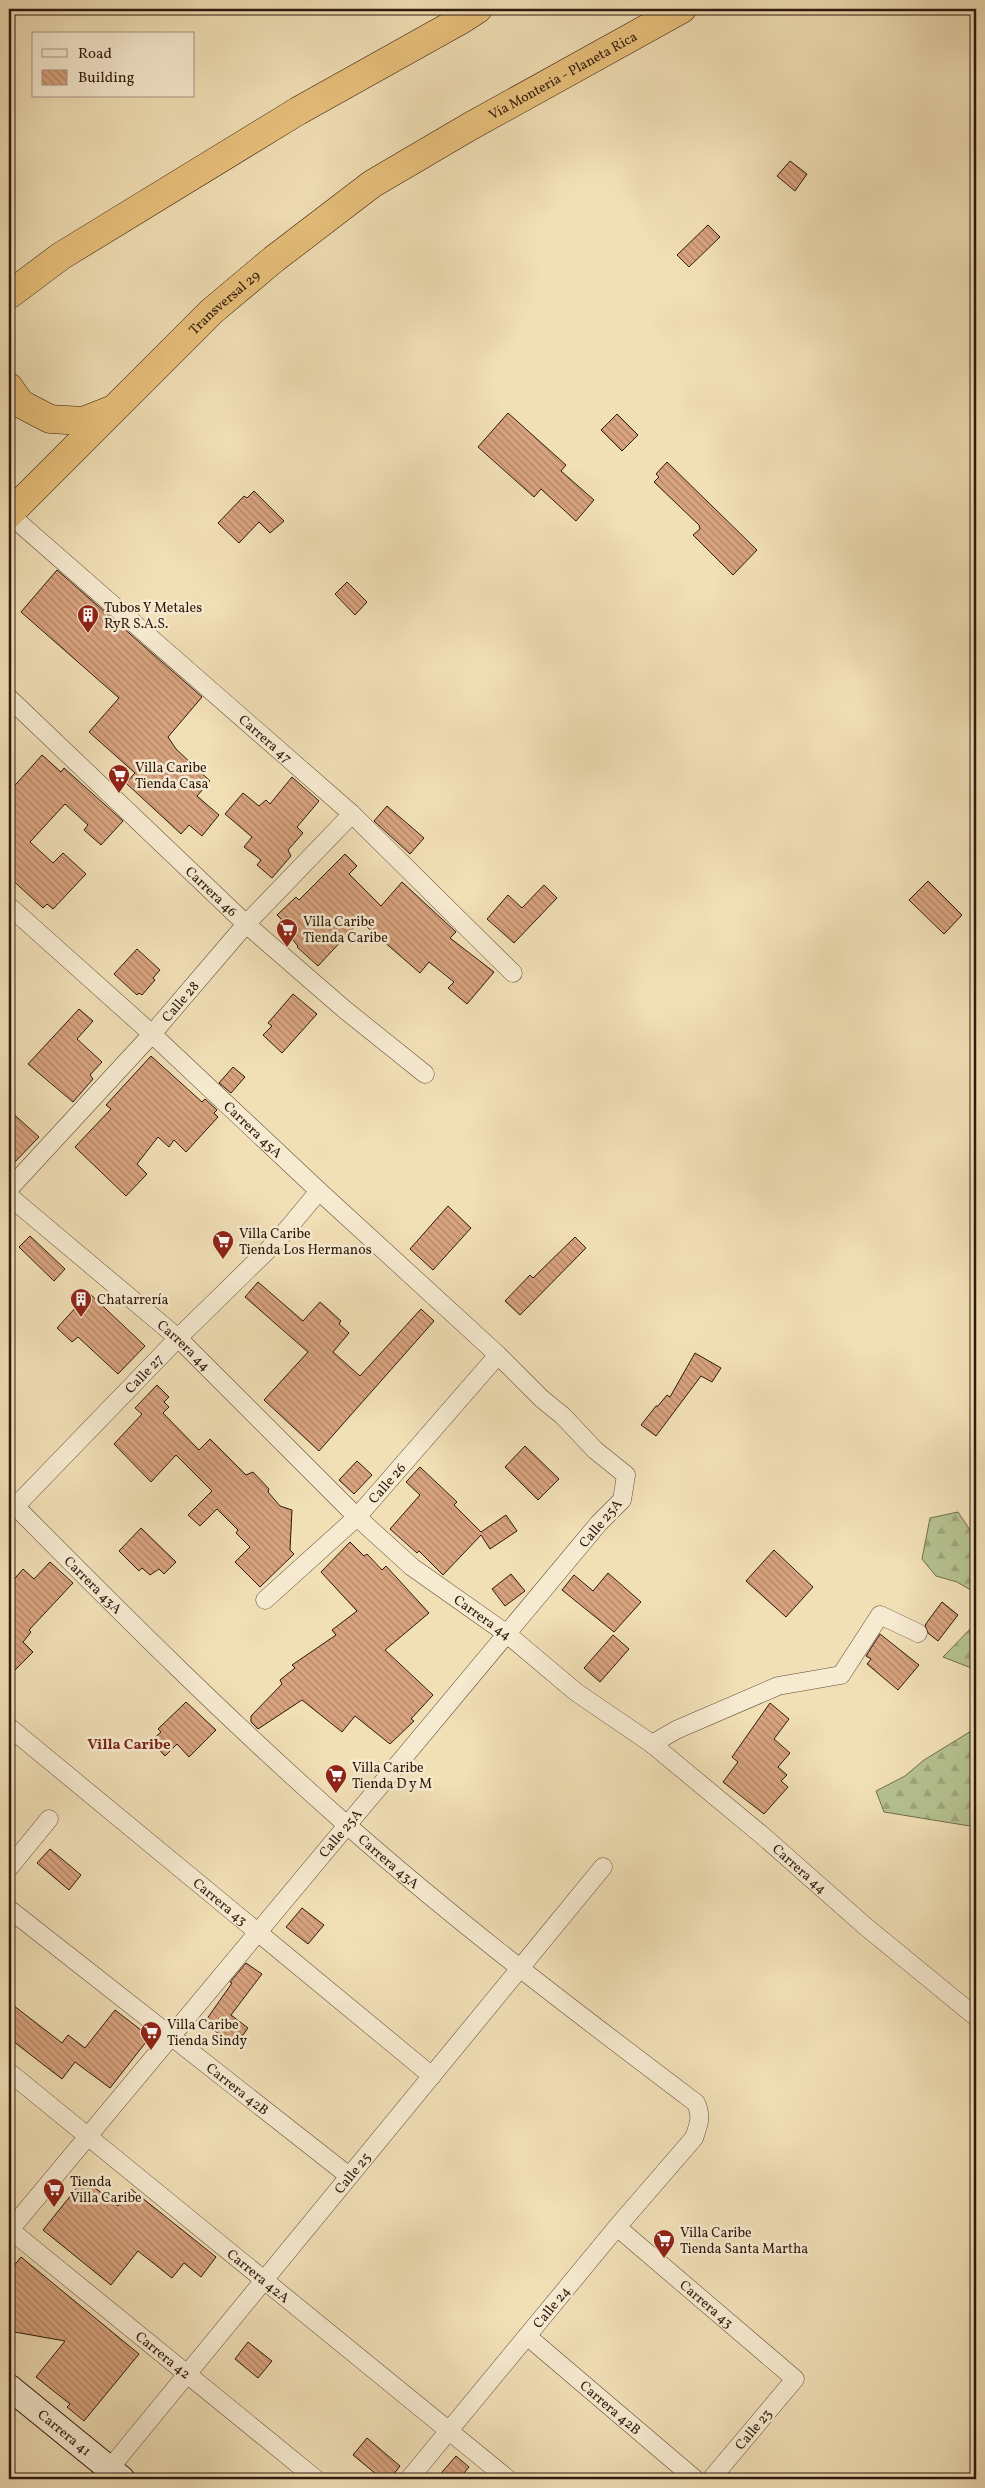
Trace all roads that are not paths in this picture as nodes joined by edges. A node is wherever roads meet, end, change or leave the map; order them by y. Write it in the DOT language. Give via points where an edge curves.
graph roads {
  1 [pos="682,9"];
  2 [pos="467,13"];
  3 [pos="469,127"];
  4 [pos="13,294"];
  5 [pos="9,387"];
  6 [pos="114,408"];
  7 [pos="9,514"];
  8 [pos="9,698"];
  9 [pos="352,814"];
  10 [pos="9,906"];
  11 [pos="246,924"];
  12 [pos="513,973"];
  13 [pos="152,1034"];
  14 [pos="425,1074"];
  15 [pos="9,1189"];
  16 [pos="318,1191"];
  17 [pos="9,1196"];
  18 [pos="178,1338"];
  19 [pos="498,1355"];
  20 [pos="12,1509"];
  21 [pos="357,1517"];
  22 [pos="265,1600"];
  23 [pos="507,1634"];
  24 [pos="918,1634"];
  25 [pos="9,1727"];
  26 [pos="652,1744"];
  27 [pos="49,1818"];
  28 [pos="347,1825"];
  29 [pos="603,1867"];
  30 [pos="9,1868"];
  31 [pos="9,1909"];
  32 [pos="258,1932"];
  33 [pos="520,1969"];
  34 [pos="976,2017"];
  35 [pos="171,2036"];
  36 [pos="9,2072"];
  37 [pos="432,2076"];
  38 [pos="88,2136"];
  39 [pos="694,2138"];
  40 [pos="349,2176"];
  41 [pos="617,2227"];
  42 [pos="9,2230"];
  43 [pos="264,2280"];
  44 [pos="527,2336"];
  45 [pos="187,2374"];
  46 [pos="795,2379"];
  47 [pos="9,2387"];
  48 [pos="449,2431"];
  49 [pos="111,2476"];
  50 [pos="316,2479"];
  51 [pos="409,2479"];
  52 [pos="508,2479"];
  53 [pos="694,2479"];
  54 [pos="711,2479"];
  1 -- 3 [label="highway, Vía Monteria - Planeta Rica"];
  2 -- 4 [label="highway" via="61,256"];
  3 -- 6 [label="highway, Transversal 29" via="372,184 274,259 212,311"];
  5 -- 6 [label="highway" via="21,404 50,419 83,421"];
  6 -- 7 [label="highway, Transversal 29"];
  7 -- 9 [label="street, Carrera 47"];
  8 -- 11 [label="street, Carrera 46"];
  9 -- 11 [label="street, Calle 28"];
  9 -- 12 [label="street, Carrera 47"];
  10 -- 13 [label="street, Carrera 45A"];
  11 -- 13 [label="street, Calle 28"];
  11 -- 14 [label="street, Carrera 46"];
  13 -- 15 [label="street, Calle 28"];
  13 -- 16 [label="street, Carrera 45A"];
  16 -- 18 [label="street, Calle 27" via="279,1239"];
  16 -- 19 [label="street, Carrera 45A"];
  17 -- 18 [label="street, Carrera 44"];
  18 -- 20 [label="street, Calle 27"];
  18 -- 21 [label="street, Carrera 44"];
  19 -- 21 [label="street, Calle 26"];
  19 -- 23 [label="street, Calle 25A" via="594,1450 626,1475 622,1500"];
  20 -- 28 [label="street, Carrera 43A" via="184,1676"];
  21 -- 22 [label="street, Calle 26"];
  21 -- 23 [label="street, Carrera 44" via="412,1567"];
  23 -- 26 [label="street, Carrera 44" via="576,1692"];
  23 -- 28 [label="street, Calle 25A"];
  24 -- 26 [label="street" via="880,1615 841,1675 778,1686 676,1730"];
  25 -- 32 [label="street, Carrera 43"];
  26 -- 34 [label="street, Carrera 44"];
  27 -- 30 [label="street"];
  28 -- 32 [label="street, Calle 25A"];
  28 -- 33 [label="street, Carrera 43A"];
  29 -- 33 [label="street, Calle 25"];
  31 -- 35 [label="street, Carrera 42B"];
  32 -- 35 [label="street, Calle 25A"];
  32 -- 37 [label="street, Carrera 43"];
  33 -- 37 [label="street, Calle 25"];
  33 -- 39 [label="street, Carrera 43A" via="696,2103 700,2123"];
  35 -- 38 [label="street, Calle 25A"];
  35 -- 40 [label="street, Carrera 42B"];
  36 -- 38 [label="street, Carrera 42A"];
  37 -- 40 [label="street, Calle 25"];
  38 -- 42 [label="street, Calle 25A"];
  38 -- 43 [label="street, Carrera 42A"];
  39 -- 41 [label="street, Calle 24"];
  40 -- 43 [label="street, Calle 25"];
  41 -- 44 [label="street, Calle 24"];
  41 -- 46 [label="street, Carrera 43"];
  42 -- 45 [label="street, Carrera 42"];
  43 -- 45 [label="street, Calle 25"];
  43 -- 48 [label="street, Carrera 42A"];
  44 -- 48 [label="street, Calle 24"];
  44 -- 53 [label="street, Carrera 42B"];
  45 -- 49 [label="street, Calle 25"];
  45 -- 50 [label="street, Carrera 42"];
  46 -- 54 [label="street, Calle 23"];
  47 -- 49 [label="street, Carrera 41"];
  48 -- 51 [label="street, Calle 24"];
  48 -- 52 [label="street, Carrera 42A"];
}
